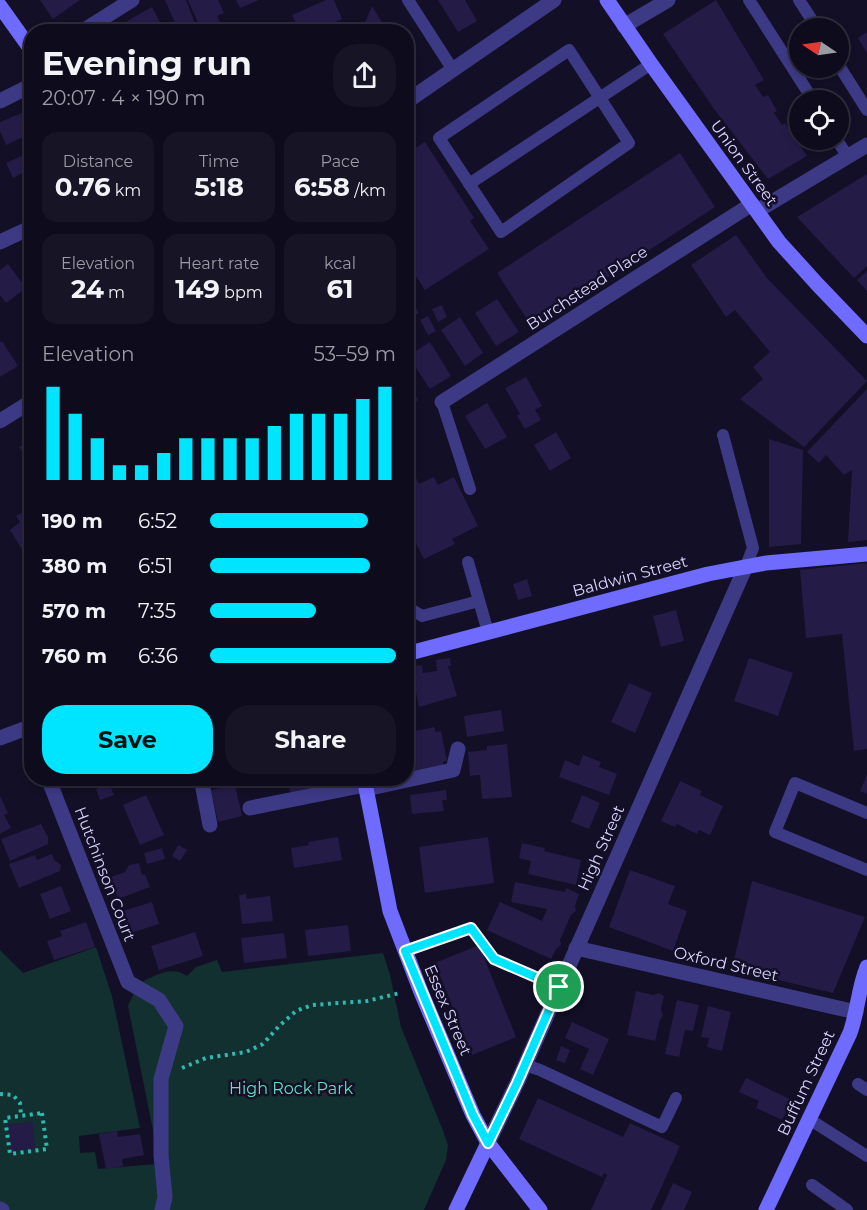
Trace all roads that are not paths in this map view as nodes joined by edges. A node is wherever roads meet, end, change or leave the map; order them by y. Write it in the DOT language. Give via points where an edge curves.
graph roads {
  1 [pos="132,0"];
  2 [pos="408,0"];
  3 [pos="554,0"];
  4 [pos="607,0"];
  5 [pos="668,0"];
  6 [pos="749,0"];
  7 [pos="799,0"];
  8 [pos="0,6"];
  9 [pos="811,18"];
  10 [pos="94,24"];
  11 [pos="624,26"];
  12 [pos="24,40"];
  13 [pos="651,64"];
  14 [pos="453,70"];
  15 [pos="847,78"];
  16 [pos="24,89"];
  17 [pos="807,90"];
  18 [pos="414,97"];
  19 [pos="600,97"];
  20 [pos="0,101"];
  21 [pos="867,110"];
  22 [pos="867,145"];
  23 [pos="843,150"];
  24 [pos="848,157"];
  25 [pos="469,184"];
  26 [pos="754,208"];
  27 [pos="24,231"];
  28 [pos="0,242"];
  29 [pos="867,336"];
  30 [pos="442,402"];
  31 [pos="24,406"];
  32 [pos="0,421"];
  33 [pos="723,435"];
  34 [pos="470,489"];
  35 [pos="867,554"];
  36 [pos="468,562"];
  37 [pos="746,566"];
  38 [pos="478,601"];
  39 [pos="414,611"];
  40 [pos="488,632"];
  41 [pos="414,652"];
  42 [pos="24,732"];
  43 [pos="0,738"];
  44 [pos="458,749"];
  45 [pos="414,776"];
  46 [pos="51,786"];
  47 [pos="203,786"];
  48 [pos="355,786"];
  49 [pos="365,786"];
  50 [pos="250,808"];
  51 [pos="867,813"];
  52 [pos="210,825"];
  53 [pos="867,870"];
  54 [pos="576,948"];
  55 [pos="405,951"];
  56 [pos="867,967"];
  57 [pos="559,987"];
  58 [pos="862,1014"];
  59 [pos="525,1065"];
  60 [pos="676,1098"];
  61 [pos="809,1119"];
  62 [pos="488,1143"];
  63 [pos="867,1156"];
  64 [pos="812,1185"];
  65 [pos="162,1210"];
  66 [pos="456,1210"];
  67 [pos="540,1210"];
  68 [pos="766,1210"];
  69 [pos="847,1210"];
  1 -- 10 [label="street"];
  2 -- 14 [label="lane"];
  3 -- 14 [label="street"];
  4 -- 11 [label="main road, Union Street"];
  5 -- 11 [label="street"];
  6 -- 17 [label="lane"];
  7 -- 9 [label="lane"];
  8 -- 12 [label="main road"];
  11 -- 13 [label="main road, Union Street"];
  13 -- 19 [label="lane"];
  13 -- 26 [label="main road, Union Street"];
  14 -- 18 [label="street"];
  15 -- 21 [label="lane"];
  16 -- 20 [label="street"];
  19 -- 25 [label="lane"];
  19 -- 25 [label="lane" via="629,143 501,232"];
  19 -- 25 [label="lane" via="569,50 439,138"];
  22 -- 24 [label="street, Burchstead Place"];
  23 -- 24 [label="lane"];
  24 -- 26 [label="street, Burchstead Place"];
  26 -- 29 [label="main road, Union Street" via="790,255"];
  26 -- 30 [label="street, Burchstead Place"];
  27 -- 28 [label="street"];
  30 -- 34 [label="lane"];
  31 -- 32 [label="street"];
  33 -- 37 [label="lane" via="753,548"];
  35 -- 37 [label="main road, Baldwin Street"];
  36 -- 38 [label="lane"];
  37 -- 40 [label="main road, Baldwin Street"];
  37 -- 54 [label="street, High Street"];
  38 -- 39 [label="lane" via="422,616"];
  38 -- 40 [label="lane"];
  40 -- 41 [label="main road, Baldwin Street"];
  42 -- 43 [label="street"];
  44 -- 45 [label="street" via="453,770"];
  46 -- 65 [label="street, Hutchinson Court" via="128,982 159,1000 176,1026 160,1078 165,1197"];
  47 -- 52 [label="street"];
  48 -- 50 [label="street"];
  49 -- 55 [label="main road, Essex Street" via="390,911"];
  51 -- 53 [label="lane" via="795,783 775,832"];
  54 -- 57 [label="street, High Street"];
  54 -- 58 [label="street, Oxford Street"];
  55 -- 57 [label="lane" via="471,928 494,959"];
  55 -- 62 [label="main road, Essex Street"];
  56 -- 58 [label="main road, Buffum Street" via="860,986"];
  57 -- 59 [label="street, High Street"];
  58 -- 61 [label="main road, Buffum Street"];
  59 -- 60 [label="lane" via="663,1127"];
  59 -- 62 [label="street, High Street"];
  61 -- 63 [label="lane"];
  61 -- 68 [label="main road, Buffum Street"];
  62 -- 66 [label="main road"];
  62 -- 67 [label="main road, Essex Street"];
  64 -- 69 [label="lane"];
}
